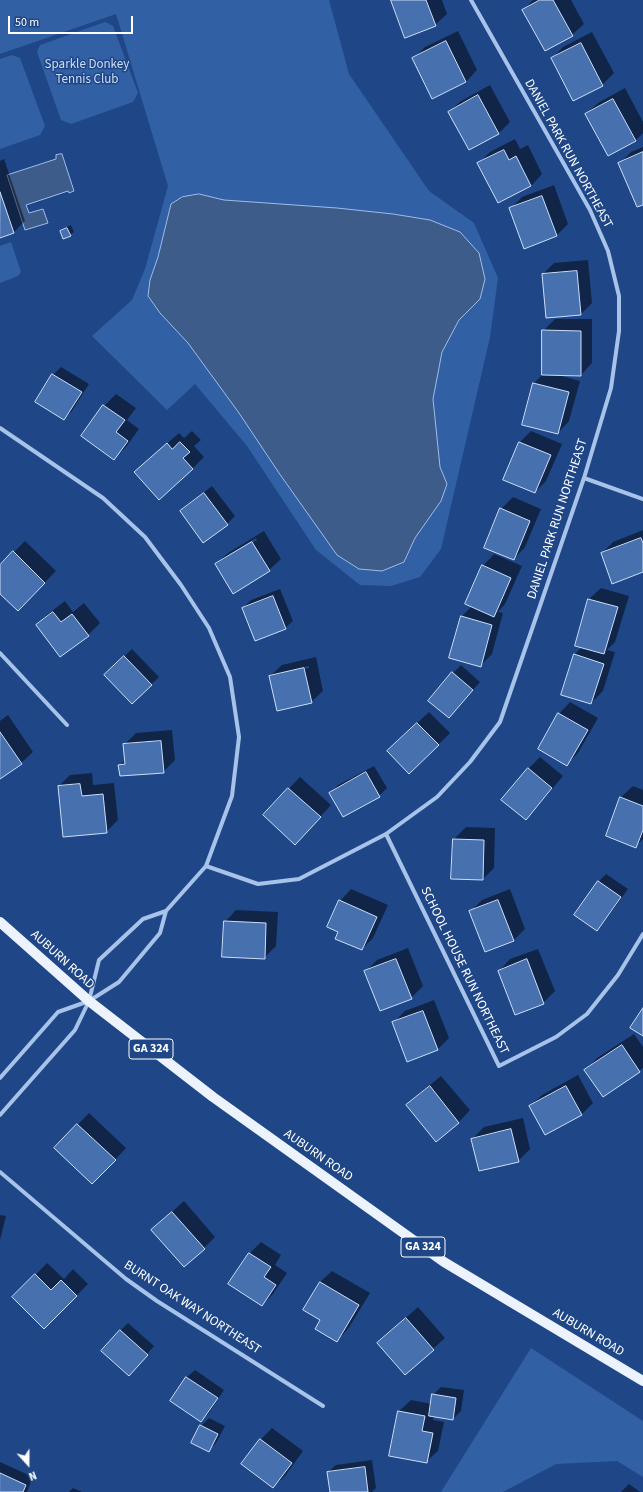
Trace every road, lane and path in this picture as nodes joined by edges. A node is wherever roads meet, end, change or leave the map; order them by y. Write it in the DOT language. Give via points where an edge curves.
graph roads {
  1 [pos="471,0"];
  2 [pos="0,428"];
  3 [pos="584,478"];
  4 [pos="643,499"];
  5 [pos="0,653"];
  6 [pos="67,725"];
  7 [pos="386,834"];
  8 [pos="206,866"];
  9 [pos="166,911"];
  10 [pos="0,922"];
  11 [pos="643,934"];
  12 [pos="89,1001"];
  13 [pos="0,1078"];
  14 [pos="0,1115"];
  15 [pos="0,1172"];
  16 [pos="643,1381"];
  17 [pos="323,1406"];
  1 -- 3 [label="street, DANIEL PARK RUN NORTHEAST" via="590,210 608,251 619,296 619,331 611,388"];
  2 -- 8 [label="street" via="103,498 145,537 209,628 230,678 239,737 232,796"];
  3 -- 4 [label="street"];
  3 -- 7 [label="street, DANIEL PARK RUN NORTHEAST" via="500,722 470,762 437,797"];
  5 -- 6 [label="street"];
  7 -- 8 [label="street, DANIEL PARK RUN NORTHEAST" via="299,879 258,884"];
  7 -- 11 [label="street, SCHOOL HOUSE RUN NORTHEAST" via="499,1066 556,1037 587,1014 618,975"];
  8 -- 9 [label="street"];
  9 -- 12 [label="street" via="160,932 119,982"];
  9 -- 12 [label="street" via="143,919 99,960"];
  10 -- 12 [label="main road, AUBURN ROAD / GA 324"];
  12 -- 13 [label="street" via="58,1012"];
  12 -- 14 [label="street" via="75,1030"];
  12 -- 16 [label="main road, AUBURN ROAD / GA 324" via="213,1097 444,1262"];
  15 -- 17 [label="street, BURNT OAK WAY NORTHEAST" via="126,1279"];
}
